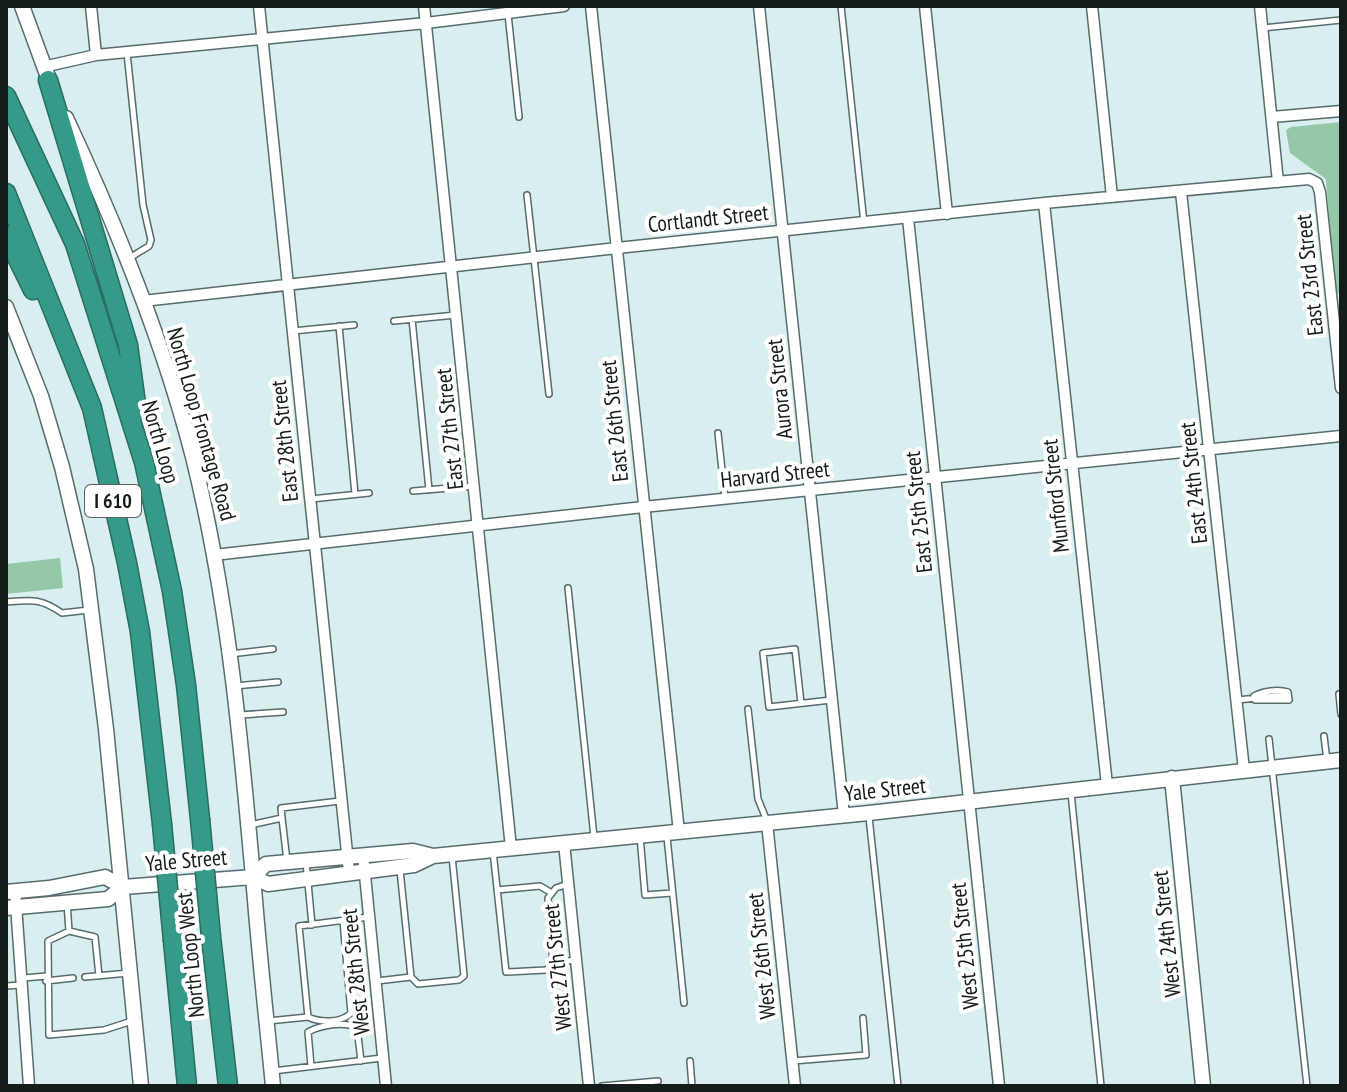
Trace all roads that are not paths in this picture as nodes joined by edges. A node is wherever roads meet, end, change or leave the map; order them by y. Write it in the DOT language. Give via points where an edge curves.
graph roads {
  1 [pos="22,6"];
  2 [pos="91,6"];
  3 [pos="259,6"];
  4 [pos="424,6"];
  5 [pos="564,6"];
  6 [pos="591,6"];
  7 [pos="759,6"];
  8 [pos="841,6"];
  9 [pos="925,6"];
  10 [pos="1092,6"];
  11 [pos="1260,6"];
  12 [pos="508,13"];
  13 [pos="1341,20"];
  14 [pos="426,23"];
  15 [pos="1262,28"];
  16 [pos="263,40"];
  17 [pos="127,53"];
  18 [pos="96,55"];
  19 [pos="46,73"];
  20 [pos="6,96"];
  21 [pos="1341,111"];
  22 [pos="519,117"];
  23 [pos="1272,117"];
  24 [pos="1278,182"];
  25 [pos="1181,192"];
  26 [pos="6,193"];
  27 [pos="527,195"];
  28 [pos="1112,197"];
  29 [pos="1044,203"];
  30 [pos="947,214"];
  31 [pos="908,218"];
  32 [pos="864,223"];
  33 [pos="783,231"];
  34 [pos="6,235"];
  35 [pos="617,248"];
  36 [pos="534,258"];
  37 [pos="128,259"];
  38 [pos="452,267"];
  39 [pos="288,286"];
  40 [pos="143,301"];
  41 [pos="6,308"];
  42 [pos="1337,308"];
  43 [pos="457,315"];
  44 [pos="412,319"];
  45 [pos="394,321"];
  46 [pos="354,325"];
  47 [pos="339,326"];
  48 [pos="293,331"];
  49 [pos="1341,388"];
  50 [pos="549,394"];
  51 [pos="92,408"];
  52 [pos="718,433"];
  53 [pos="1341,436"];
  54 [pos="1210,451"];
  55 [pos="144,462"];
  56 [pos="1072,465"];
  57 [pos="934,477"];
  58 [pos="475,486"];
  59 [pos="429,490"];
  60 [pos="810,490"];
  61 [pos="413,491"];
  62 [pos="369,493"];
  63 [pos="355,494"];
  64 [pos="310,499"];
  65 [pos="725,499"];
  66 [pos="643,507"];
  67 [pos="479,526"];
  68 [pos="315,543"];
  69 [pos="214,555"];
  70 [pos="568,588"];
  71 [pos="6,602"];
  72 [pos="92,610"];
  73 [pos="273,649"];
  74 [pos="229,655"];
  75 [pos="278,682"];
  76 [pos="234,687"];
  77 [pos="1339,694"];
  78 [pos="832,700"];
  79 [pos="1237,700"];
  80 [pos="1289,700"];
  81 [pos="801,703"];
  82 [pos="748,709"];
  83 [pos="283,712"];
  84 [pos="1341,714"];
  85 [pos="237,716"];
  86 [pos="1324,736"];
  87 [pos="1269,739"];
  88 [pos="1334,761"];
  89 [pos="1272,767"];
  90 [pos="1244,770"];
  91 [pos="1172,778"];
  92 [pos="1107,785"];
  93 [pos="1070,790"];
  94 [pos="341,801"];
  95 [pos="969,802"];
  96 [pos="869,813"];
  97 [pos="844,815"];
  98 [pos="282,818"];
  99 [pos="200,819"];
  100 [pos="767,823"];
  101 [pos="248,826"];
  102 [pos="673,833"];
  103 [pos="640,836"];
  104 [pos="594,840"];
  105 [pos="564,843"];
  106 [pos="511,848"];
  107 [pos="493,850"];
  108 [pos="452,854"];
  109 [pos="363,855"];
  110 [pos="346,856"];
  111 [pos="433,856"];
  112 [pos="306,860"];
  113 [pos="287,861"];
  114 [pos="400,866"];
  115 [pos="364,870"];
  116 [pos="349,872"];
  117 [pos="253,877"];
  118 [pos="307,879"];
  119 [pos="568,884"];
  120 [pos="123,887"];
  121 [pos="497,890"];
  122 [pos="10,891"];
  123 [pos="550,892"];
  124 [pos="672,893"];
  125 [pos="67,902"];
  126 [pos="11,908"];
  127 [pos="369,917"];
  128 [pos="343,921"];
  129 [pos="312,925"];
  130 [pos="69,931"];
  131 [pos="576,960"];
  132 [pos="553,963"];
  133 [pos="130,973"];
  134 [pos="99,976"];
  135 [pos="85,977"];
  136 [pos="411,977"];
  137 [pos="46,978"];
  138 [pos="73,978"];
  139 [pos="376,981"];
  140 [pos="23,982"];
  141 [pos="6,986"];
  142 [pos="684,1003"];
  143 [pos="308,1017"];
  144 [pos="863,1018"];
  145 [pos="135,1020"];
  146 [pos="267,1021"];
  147 [pos="383,1058"];
  148 [pos="361,1061"];
  149 [pos="690,1061"];
  150 [pos="792,1061"];
  151 [pos="311,1066"];
  152 [pos="273,1078"];
  153 [pos="658,1081"];
  154 [pos="29,1086"];
  155 [pos="141,1086"];
  156 [pos="187,1086"];
  157 [pos="228,1086"];
  158 [pos="386,1086"];
  159 [pos="589,1086"];
  160 [pos="602,1086"];
  161 [pos="692,1086"];
  162 [pos="795,1086"];
  163 [pos="898,1086"];
  164 [pos="999,1086"];
  165 [pos="1101,1086"];
  166 [pos="1203,1086"];
  167 [pos="1307,1086"];
  1 -- 19 [label="main road, North Loop Frontage Road"];
  2 -- 18 [label="street"];
  3 -- 16 [label="street, East 28th Street"];
  4 -- 14 [label="street, East 27th Street"];
  5 -- 12 [label="street"];
  6 -- 35 [label="street, East 26th Street"];
  7 -- 33 [label="street, Aurora Street"];
  8 -- 32 [label="lane"];
  9 -- 30 [label="street"];
  10 -- 28 [label="street"];
  11 -- 15 [label="street"];
  12 -- 14 [label="street"];
  12 -- 22 [label="lane"];
  13 -- 15 [label="lane"];
  14 -- 16 [label="street"];
  14 -- 38 [label="street, East 27th Street"];
  15 -- 23 [label="street"];
  16 -- 17 [label="street"];
  16 -- 39 [label="street, East 28th Street"];
  17 -- 18 [label="street"];
  17 -- 37 [label="lane" via="151,240"];
  18 -- 19 [label="street"];
  19 -- 37 [label="main road, North Loop Frontage Road"];
  19 -- 55 [label="highway" via="128,345"];
  20 -- 55 [label="highway, North Loop / I 610" via="75,244"];
  21 -- 23 [label="street"];
  23 -- 24 [label="street"];
  24 -- 25 [label="street, Cortlandt Street"];
  24 -- 42 [label="street, East 23rd Street" via="1309,179 1319,186"];
  25 -- 28 [label="street, Cortlandt Street"];
  25 -- 54 [label="street, East 24th Street"];
  26 -- 51 [label="highway, I 610"];
  27 -- 36 [label="lane"];
  28 -- 29 [label="street, Cortlandt Street"];
  29 -- 30 [label="street, Cortlandt Street"];
  29 -- 56 [label="street, Munford Street"];
  30 -- 31 [label="street, Cortlandt Street"];
  31 -- 32 [label="street, Cortlandt Street"];
  31 -- 57 [label="street, East 25th Street"];
  32 -- 33 [label="street, Cortlandt Street"];
  33 -- 35 [label="street, Cortlandt Street"];
  33 -- 60 [label="street, Aurora Street"];
  34 -- 51 [label="highway"];
  35 -- 36 [label="street, Cortlandt Street"];
  35 -- 66 [label="street, East 26th Street"];
  36 -- 38 [label="street, Cortlandt Street"];
  36 -- 50 [label="lane"];
  37 -- 40 [label="main road, North Loop Frontage Road"];
  38 -- 39 [label="street, Cortlandt Street"];
  38 -- 43 [label="street, East 27th Street"];
  39 -- 40 [label="street, Cortlandt Street"];
  39 -- 48 [label="street, East 28th Street"];
  40 -- 69 [label="main road, North Loop Frontage Road" via="181,414"];
  41 -- 72 [label="main road" via="54,441"];
  42 -- 49 [label="street, East 23rd Street"];
  43 -- 44 [label="lane"];
  43 -- 58 [label="street, East 27th Street"];
  44 -- 45 [label="lane"];
  44 -- 59 [label="lane"];
  46 -- 47 [label="lane"];
  47 -- 48 [label="lane"];
  47 -- 63 [label="lane"];
  48 -- 64 [label="street, East 28th Street"];
  51 -- 156 [label="highway, North Loop West / I 610, bridge" via="140,632"];
  52 -- 65 [label="lane"];
  53 -- 54 [label="street, Harvard Street"];
  54 -- 56 [label="street, Harvard Street"];
  54 -- 79 [label="street, East 24th Street"];
  55 -- 99 [label="highway, North Loop / I 610" via="172,591"];
  56 -- 57 [label="street, Harvard Street"];
  56 -- 92 [label="street, Munford Street"];
  57 -- 60 [label="street, Harvard Street"];
  57 -- 95 [label="street, East 25th Street"];
  58 -- 59 [label="lane"];
  58 -- 67 [label="street, East 27th Street"];
  59 -- 61 [label="lane"];
  60 -- 65 [label="street, Harvard Street"];
  60 -- 78 [label="street, Aurora Street"];
  62 -- 63 [label="lane"];
  63 -- 64 [label="lane"];
  64 -- 68 [label="street, East 28th Street"];
  65 -- 66 [label="street, Harvard Street"];
  66 -- 67 [label="street, Harvard Street"];
  66 -- 102 [label="street, East 26th Street"];
  67 -- 68 [label="street, Harvard Street"];
  67 -- 106 [label="street, East 27th Street"];
  68 -- 69 [label="street, Harvard Street"];
  68 -- 94 [label="street, East 28th Street"];
  69 -- 74 [label="main road, North Loop Frontage Road"];
  70 -- 104 [label="lane"];
  71 -- 72 [label="lane" via="35,599 62,613"];
  72 -- 120 [label="main road"];
  73 -- 74 [label="lane"];
  74 -- 76 [label="main road, North Loop Frontage Road"];
  75 -- 76 [label="lane"];
  76 -- 85 [label="main road, North Loop Frontage Road"];
  77 -- 84 [label="lane"];
  78 -- 81 [label="lane"];
  78 -- 97 [label="street, Aurora Street"];
  79 -- 80 [label="lane" via="1284,695"];
  79 -- 90 [label="street, East 24th Street"];
  81 -- 81 [label="lane" via="769,707 763,653 795,649"];
  82 -- 100 [label="lane" via="758,799"];
  83 -- 85 [label="lane"];
  85 -- 101 [label="main road, North Loop Frontage Road"];
  86 -- 88 [label="lane"];
  87 -- 89 [label="lane"];
  88 -- 89 [label="main road, Yale Street"];
  89 -- 90 [label="main road, Yale Street"];
  89 -- 167 [label="lane"];
  90 -- 91 [label="main road, Yale Street"];
  91 -- 92 [label="main road, Yale Street"];
  91 -- 166 [label="main road, West 24th Street"];
  92 -- 93 [label="main road, Yale Street"];
  93 -- 95 [label="main road, Yale Street"];
  93 -- 165 [label="lane"];
  94 -- 98 [label="lane" via="281,808"];
  94 -- 110 [label="street, East 28th Street"];
  95 -- 96 [label="main road, Yale Street"];
  95 -- 164 [label="street, West 25th Street"];
  96 -- 97 [label="main road, Yale Street"];
  96 -- 163 [label="lane"];
  97 -- 100 [label="main road, Yale Street"];
  98 -- 101 [label="lane"];
  98 -- 113 [label="lane"];
  99 -- 157 [label="highway, North Loop West / I 610, bridge"];
  100 -- 102 [label="main road, Yale Street"];
  100 -- 150 [label="street, West 26th Street"];
  101 -- 117 [label="main road, North Loop Frontage Road"];
  102 -- 103 [label="main road, Yale Street"];
  102 -- 124 [label="lane"];
  103 -- 104 [label="main road, Yale Street"];
  103 -- 124 [label="lane" via="645,895"];
  104 -- 105 [label="main road, Yale Street"];
  105 -- 106 [label="main road, Yale Street"];
  105 -- 119 [label="street, West 27th Street"];
  106 -- 107 [label="main road, Yale Street"];
  107 -- 108 [label="main road, Yale Street"];
  107 -- 121 [label="lane"];
  108 -- 111 [label="main road, Yale Street"];
  108 -- 136 [label="lane" via="464,976 418,984"];
  109 -- 110 [label="main road, Yale Street"];
  109 -- 111 [label="main road, Yale Street" via="413,851"];
  109 -- 115 [label="street, West 28th Street"];
  110 -- 112 [label="main road, Yale Street"];
  110 -- 116 [label="street, East 28th Street"];
  111 -- 114 [label="main road, Yale Street"];
  112 -- 113 [label="main road, Yale Street"];
  112 -- 118 [label="lane"];
  113 -- 117 [label="main road, Yale Street" via="266,864"];
  114 -- 115 [label="main road, Yale Street"];
  114 -- 136 [label="lane"];
  115 -- 116 [label="main road, Yale Street"];
  115 -- 127 [label="street, West 28th Street"];
  116 -- 118 [label="main road, Yale Street"];
  117 -- 118 [label="main road, Yale Street" via="268,884"];
  117 -- 120 [label="main road, Yale Street"];
  117 -- 146 [label="main road, North Loop Frontage Road"];
  118 -- 129 [label="lane"];
  119 -- 123 [label="lane"];
  119 -- 131 [label="street, West 27th Street"];
  120 -- 122 [label="main road, Yale Street" via="105,877"];
  120 -- 125 [label="main road, Yale Street" via="108,899"];
  120 -- 133 [label="main road"];
  121 -- 123 [label="lane" via="540,886"];
  121 -- 132 [label="lane" via="506,972 546,970"];
  122 -- 126 [label="street"];
  123 -- 132 [label="lane"];
  124 -- 142 [label="lane"];
  125 -- 126 [label="main road, Yale Street"];
  125 -- 130 [label="lane"];
  126 -- 140 [label="street"];
  127 -- 128 [label="lane"];
  127 -- 139 [label="street, West 28th Street"];
  128 -- 129 [label="lane"];
  128 -- 143 [label="lane" via="351,1013 344,1019"];
  129 -- 143 [label="lane" via="299,926"];
  130 -- 134 [label="lane" via="95,937"];
  130 -- 137 [label="lane" via="48,941"];
  131 -- 132 [label="lane"];
  131 -- 159 [label="street, West 27th Street"];
  133 -- 134 [label="lane"];
  133 -- 145 [label="main road"];
  134 -- 135 [label="lane"];
  136 -- 139 [label="lane"];
  137 -- 138 [label="lane"];
  137 -- 140 [label="lane"];
  137 -- 145 [label="lane" via="49,1035 104,1030"];
  139 -- 147 [label="street, West 28th Street"];
  140 -- 141 [label="lane"];
  140 -- 154 [label="street"];
  143 -- 146 [label="lane"];
  144 -- 150 [label="lane" via="866,1055"];
  145 -- 155 [label="main road"];
  146 -- 152 [label="main road, North Loop Frontage Road"];
  147 -- 148 [label="lane"];
  147 -- 158 [label="street, West 28th Street"];
  148 -- 151 [label="lane"];
  148 -- 151 [label="lane" via="357,1028 316,1027 308,1032"];
  149 -- 161 [label="lane"];
  150 -- 162 [label="street, West 26th Street"];
  151 -- 152 [label="lane"];
  153 -- 160 [label="lane"];
}
